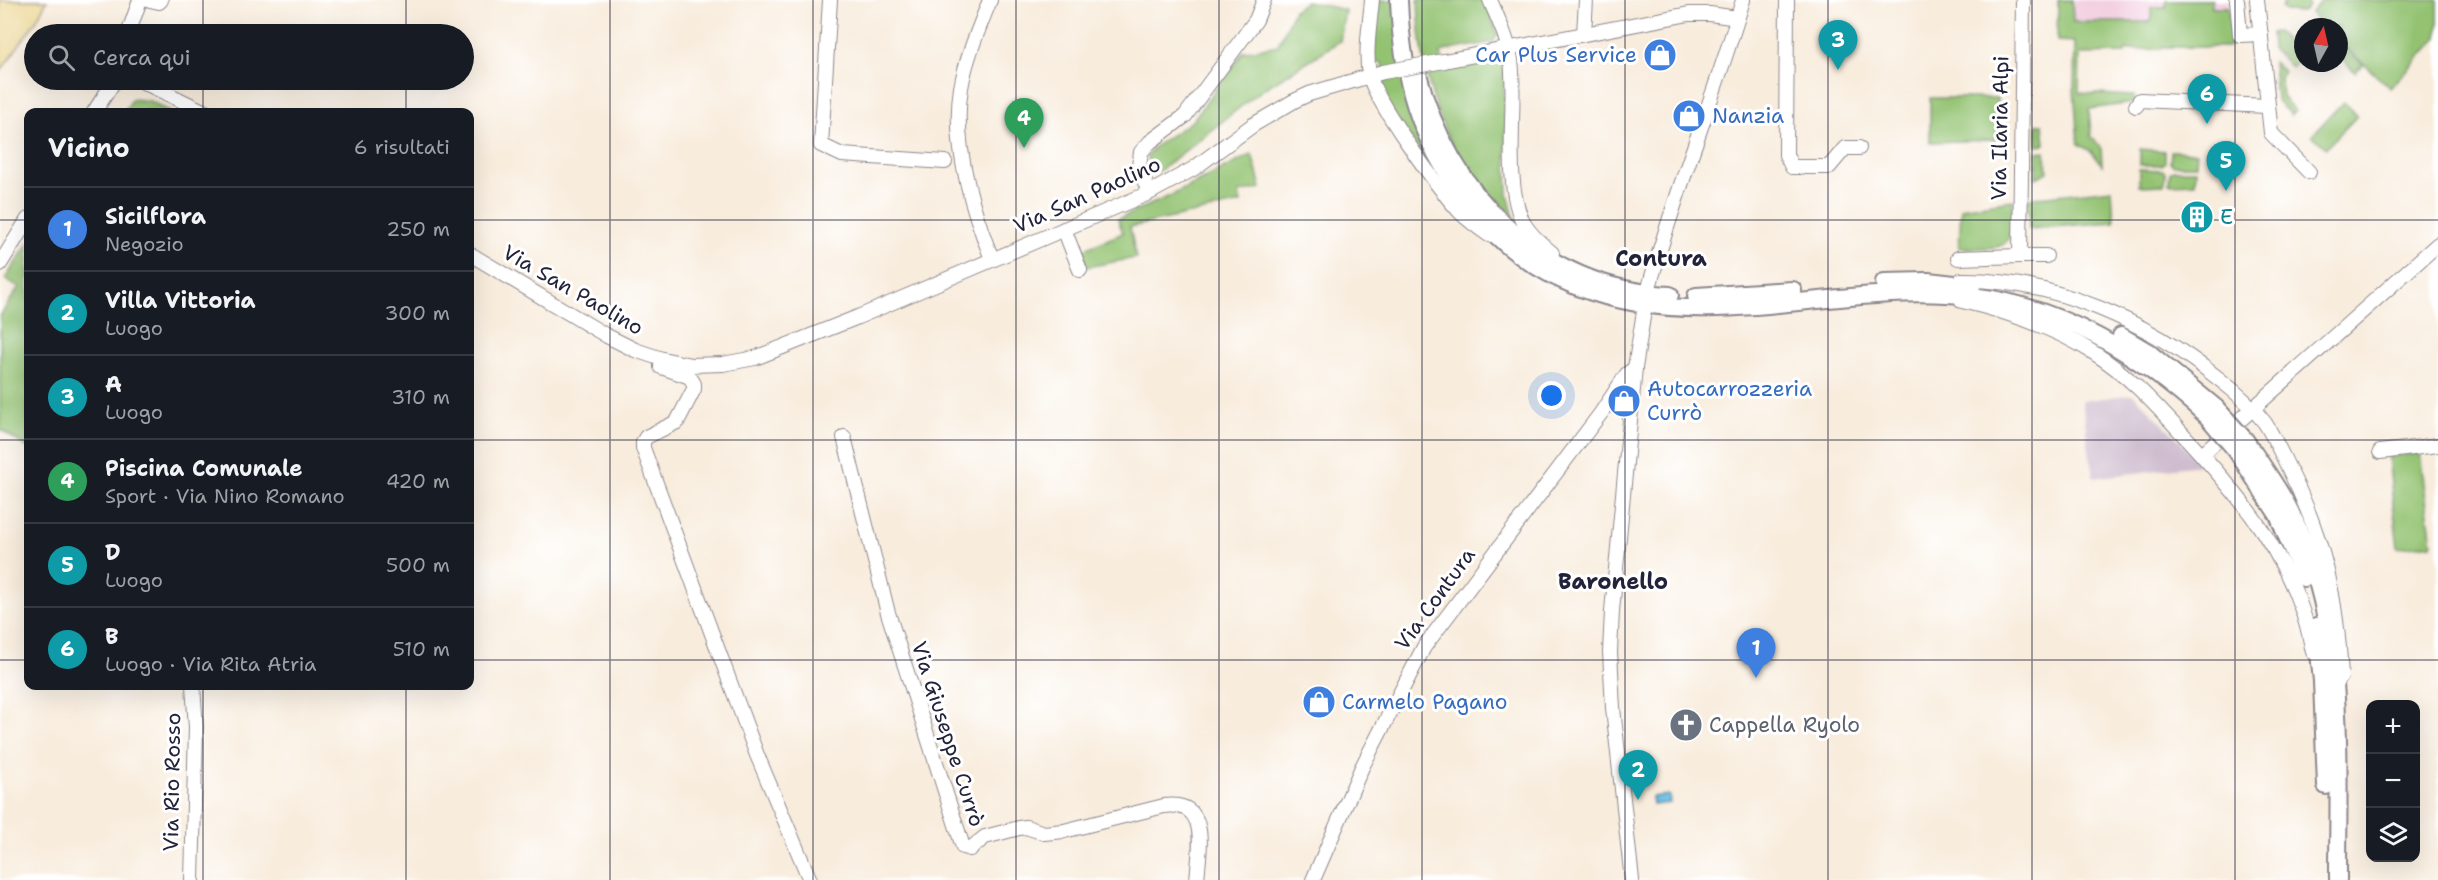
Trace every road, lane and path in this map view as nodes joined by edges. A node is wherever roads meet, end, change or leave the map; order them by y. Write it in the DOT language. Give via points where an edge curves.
graph roads {
  1 [pos="140,0"];
  2 [pos="150,0"];
  3 [pos="161,0"];
  4 [pos="830,0"];
  5 [pos="990,0"];
  6 [pos="1264,0"];
  7 [pos="1372,0"];
  8 [pos="1399,0"];
  9 [pos="1411,0"];
  10 [pos="1490,0"];
  11 [pos="1586,0"];
  12 [pos="1743,0"];
  13 [pos="1787,0"];
  14 [pos="2023,0"];
  15 [pos="2237,0"];
  16 [pos="2257,0"];
  17 [pos="1737,18"];
  18 [pos="132,24"];
  19 [pos="1584,33"];
  20 [pos="2261,34"];
  21 [pos="1508,48"];
  22 [pos="1376,74"];
  23 [pos="108,90"];
  24 [pos="160,90"];
  25 [pos="2136,106"];
  26 [pos="2267,106"];
  27 [pos="97,108"];
  28 [pos="197,108"];
  29 [pos="1858,148"];
  30 [pos="945,162"];
  31 [pos="2309,172"];
  32 [pos="1149,193"];
  33 [pos="24,225"];
  34 [pos="1064,229"];
  35 [pos="2438,244"];
  36 [pos="1514,252"];
  37 [pos="474,256"];
  38 [pos="2020,256"];
  39 [pos="2046,256"];
  40 [pos="1958,258"];
  41 [pos="992,259"];
  42 [pos="0,264"];
  43 [pos="1080,270"];
  44 [pos="1577,273"];
  45 [pos="1650,284"];
  46 [pos="1928,287"];
  47 [pos="1644,311"];
  48 [pos="662,359"];
  49 [pos="1635,368"];
  50 [pos="2253,408"];
  51 [pos="844,437"];
  52 [pos="2241,445"];
  53 [pos="2438,445"];
  54 [pos="2380,452"];
  55 [pos="2202,454"];
  56 [pos="193,690"];
  57 [pos="2324,723"];
  58 [pos="2338,805"];
  59 [pos="192,880"];
  60 [pos="810,880"];
  61 [pos="1197,880"];
  62 [pos="1313,880"];
  63 [pos="1632,880"];
  64 [pos="2328,880"];
  65 [pos="2338,880"];
  1 -- 18 [label="street"];
  2 -- 3 [label="street"];
  4 -- 30 [label="street" via="821,145 842,155"];
  5 -- 41 [label="street" via="961,86 958,126 963,164"];
  6 -- 32 [label="street" via="1256,21 1185,116 1141,152 1139,166"];
  7 -- 22 [label="street"];
  8 -- 36 [label="main road" via="1405,70 1428,141 1469,205"];
  9 -- 44 [label="main road" via="1414,50 1423,95 1438,136 1461,175 1486,207 1523,242"];
  10 -- 21 [label="street"];
  11 -- 19 [label="street"];
  12 -- 17 [label="street"];
  13 -- 29 [label="street" via="1786,155 1792,167 1828,167 1845,148"];
  14 -- 38 [label="street, Via Ilaria Alpi"];
  15 -- 20 [label="street" via="2240,35"];
  16 -- 20 [label="street"];
  17 -- 19 [label="street, Via San Paolino" via="1689,14"];
  17 -- 45 [label="street"];
  19 -- 21 [label="street, Via San Paolino"];
  20 -- 26 [label="street"];
  21 -- 22 [label="street, Via San Paolino, bridge"];
  21 -- 44 [label="street" via="1519,213 1530,233"];
  22 -- 32 [label="street, Via San Paolino" via="1309,94 1273,112 1193,169"];
  22 -- 36 [label="street" via="1380,100 1442,189 1461,212"];
  23 -- 27 [label="street"];
  24 -- 28 [label="street"];
  25 -- 26 [label="street" via="2140,100"];
  26 -- 31 [label="street" via="2271,134"];
  32 -- 34 [label="street, Via San Paolino"];
  33 -- 42 [label="street"];
  34 -- 41 [label="street, Via San Paolino"];
  34 -- 43 [label="street"];
  35 -- 50 [label="street"];
  36 -- 46 [label="main road" via="1573,286 1630,302 1662,306 1715,308"];
  37 -- 48 [label="street, Via San Paolino" via="607,336"];
  38 -- 39 [label="street"];
  38 -- 40 [label="street"];
  41 -- 48 [label="street, Via San Paolino" via="754,358 691,365"];
  44 -- 46 [label="main road" via="1663,295 1714,297 1865,283"];
  46 -- 50 [label="street" via="1976,280 2013,285 2117,315 2199,363"];
  46 -- 52 [label="main road, bridge" via="2038,311 2104,338 2211,412"];
  46 -- 55 [label="street" via="2035,323 2085,348 2130,380"];
  47 -- 49 [label="street"];
  48 -- 60 [label="street" via="661,368 690,377 693,389 677,422 646,437 643,448 757,755"];
  49 -- 62 [label="street, Via Contura" via="1424,647 1362,767"];
  49 -- 63 [label="street" via="1611,652 1613,708"];
  50 -- 55 [label="street"];
  50 -- 58 [label="street" via="2302,494 2317,532 2336,609 2343,722"];
  51 -- 61 [label="street, Via Giuseppe Currò" via="888,613 963,847 970,849 985,837 1019,828 1044,833 1064,831 1180,805 1192,812 1199,830"];
  52 -- 57 [label="main road" via="2278,515 2305,582 2319,647"];
  52 -- 58 [label="main road" via="2287,506 2306,550 2324,612 2335,678"];
  53 -- 54 [label="street"];
  55 -- 57 [label="street" via="2243,502 2279,554 2295,588 2312,649"];
  56 -- 59 [label="street, Via Rio Rosso"];
  57 -- 64 [label="main road"];
  58 -- 65 [label="main road"];
}
